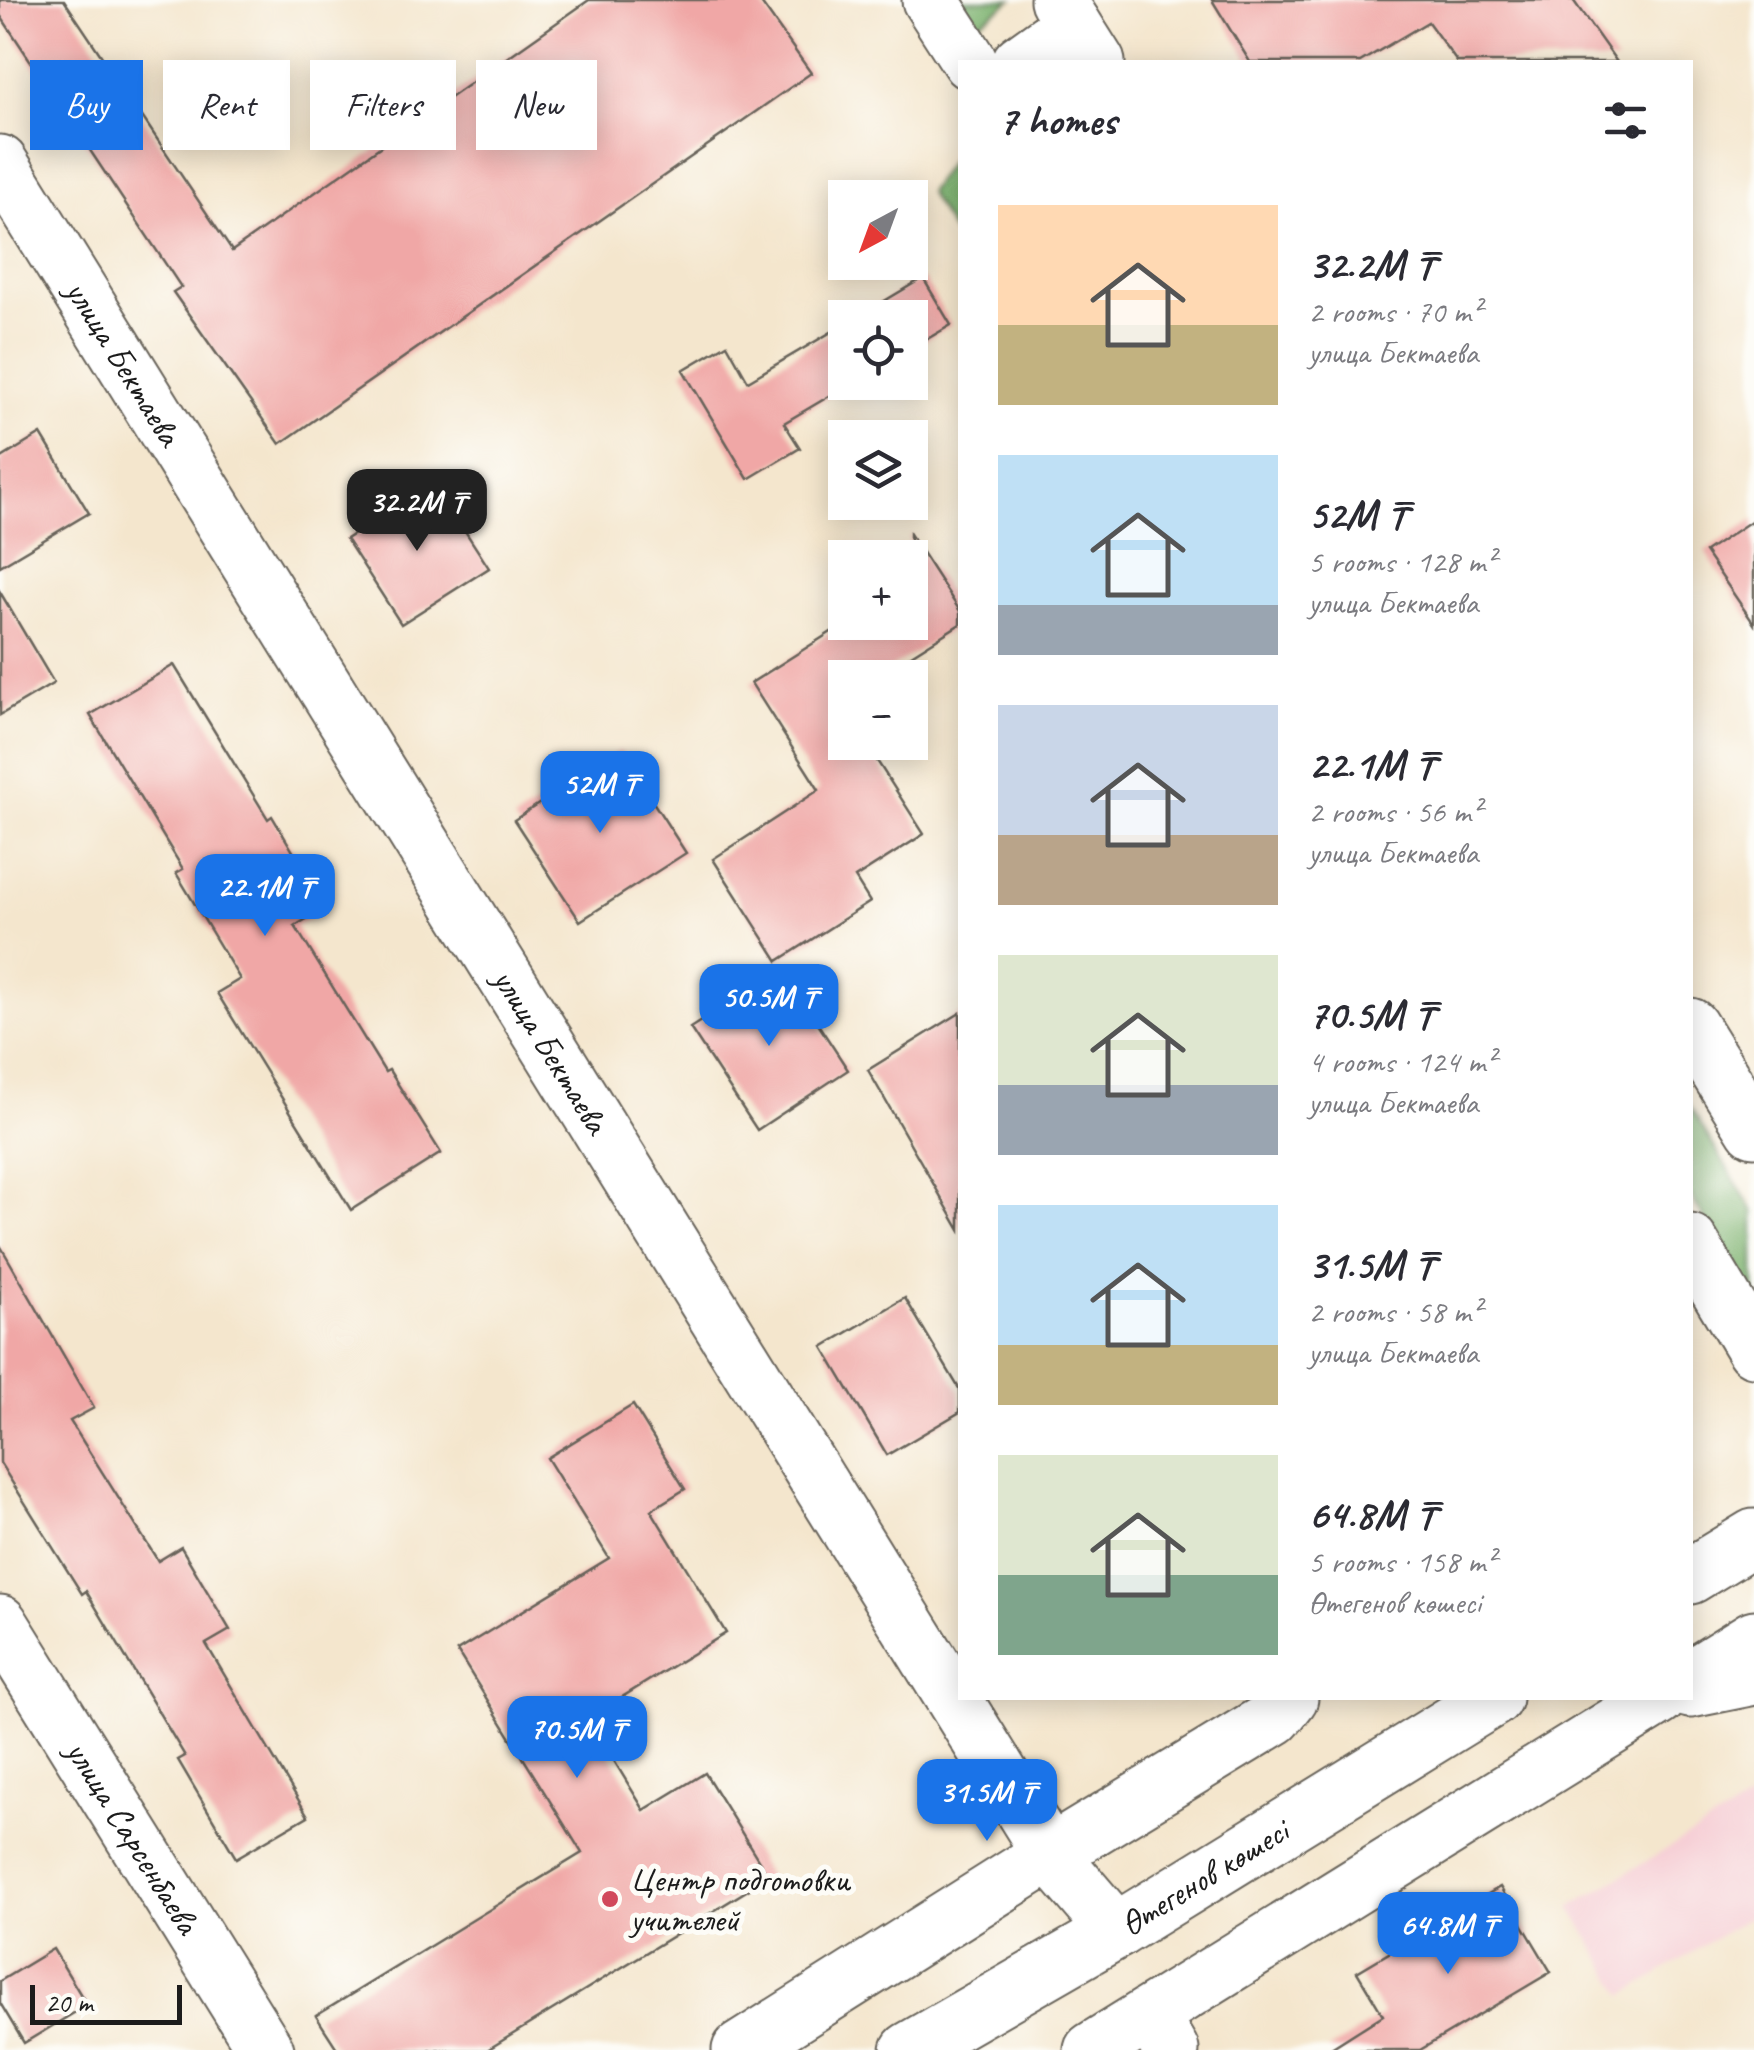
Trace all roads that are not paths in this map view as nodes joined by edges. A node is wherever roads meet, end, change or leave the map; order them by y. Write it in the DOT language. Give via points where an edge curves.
graph roads {
  1 [pos="930,0"];
  2 [pos="1076,29"];
  3 [pos="969,60"];
  4 [pos="1023,60"];
  5 [pos="0,163"];
  6 [pos="1693,1031"];
  7 [pos="1754,1130"];
  8 [pos="1693,1247"];
  9 [pos="1754,1349"];
  10 [pos="1754,1537"];
  11 [pos="1693,1574"];
  12 [pos="0,1623"];
  13 [pos="1754,1638"];
  14 [pos="1693,1676"];
  15 [pos="1754,1677"];
  16 [pos="1693,1689"];
  17 [pos="1289,1700"];
  18 [pos="1491,1700"];
  19 [pos="1656,1700"];
  20 [pos="1050,1854"];
  21 [pos="1116,1931"];
  22 [pos="1160,2032"];
  23 [pos="266,2050"];
  24 [pos="740,2050"];
  25 [pos="909,2050"];
  26 [pos="1092,2050"];
  1 -- 3 [label="street"];
  2 -- 4 [label="street"];
  5 -- 20 [label="street, улица Бектаева"];
  6 -- 7 [label="street"];
  8 -- 9 [label="street"];
  10 -- 11 [label="street"];
  12 -- 23 [label="street, улица Сарсенбаева"];
  13 -- 14 [label="street"];
  15 -- 16 [label="street"];
  17 -- 20 [label="street" via="1276,1717"];
  18 -- 21 [label="street, Өтегенов көшесі"];
  19 -- 22 [label="street"];
  20 -- 21 [label="street, улица Бектаева"];
  20 -- 24 [label="street"];
  21 -- 25 [label="street, Өтегенов көшесі"];
  22 -- 26 [label="street"];
}
